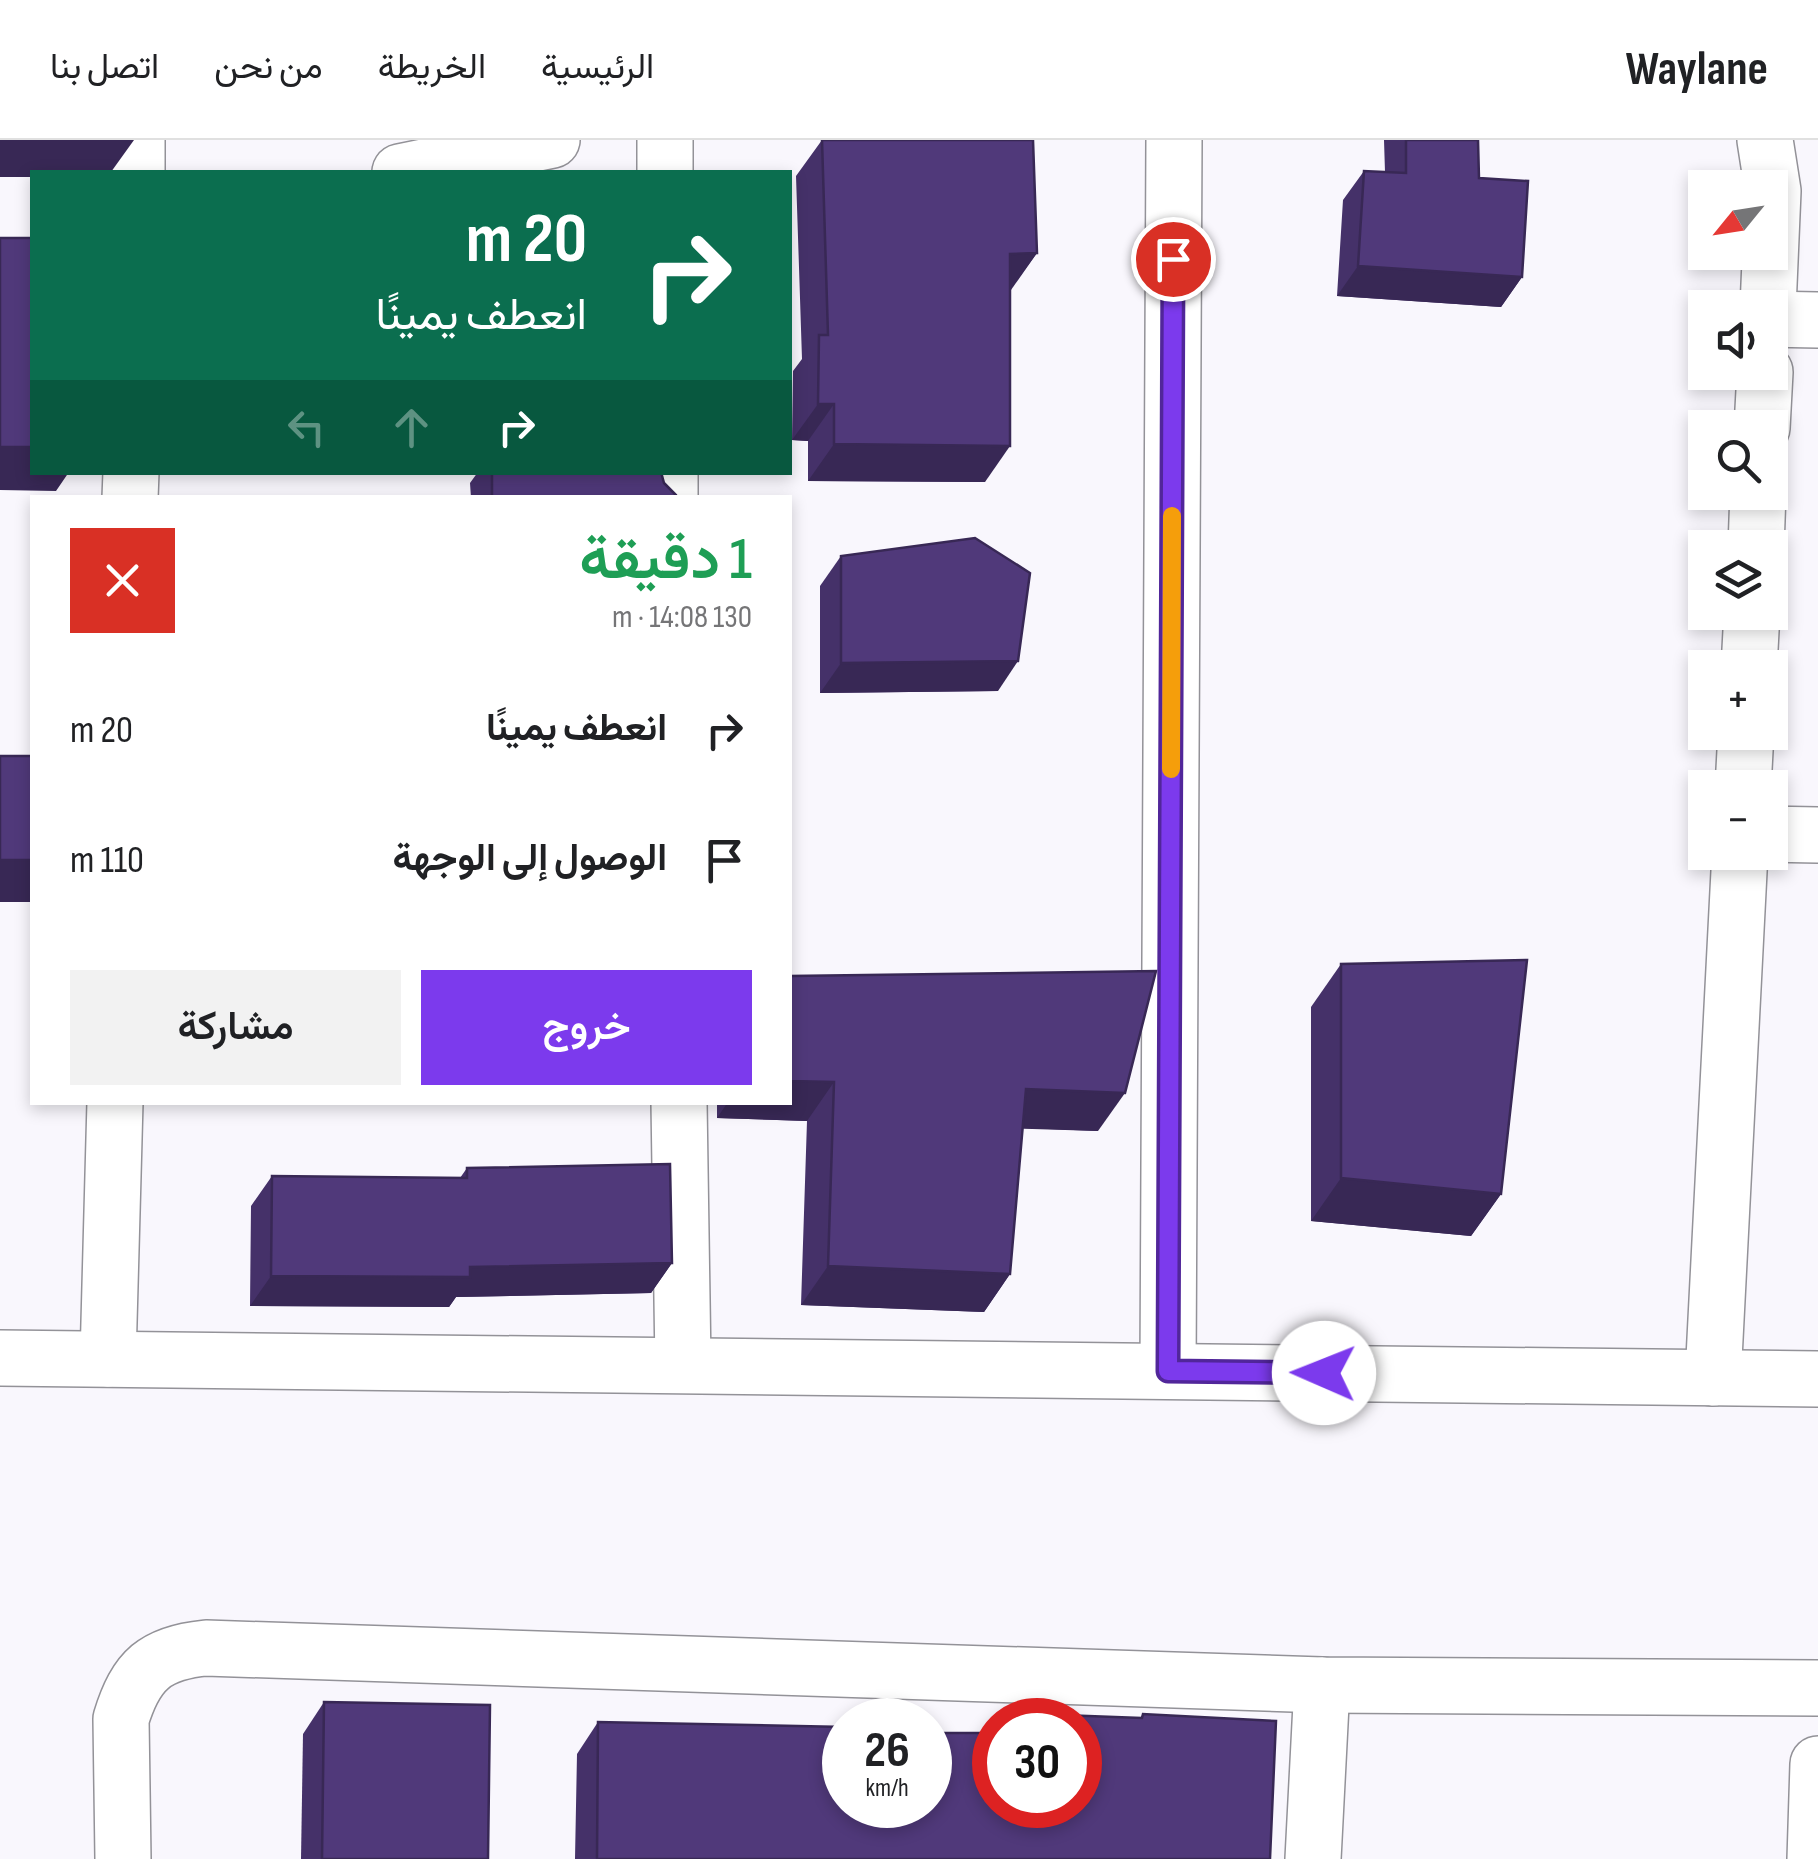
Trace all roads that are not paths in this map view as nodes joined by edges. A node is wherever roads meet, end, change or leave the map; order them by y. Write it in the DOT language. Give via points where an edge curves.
graph roads {
  1 [pos="137,140"];
  2 [pos="552,140"];
  3 [pos="664,140"];
  4 [pos="1174,140"];
  5 [pos="1765,140"];
  6 [pos="137,170"];
  7 [pos="410,170"];
  8 [pos="665,170"];
  9 [pos="1769,290"];
  10 [pos="1788,319"];
  11 [pos="1818,320"];
  12 [pos="1788,834"];
  13 [pos="1818,835"];
  14 [pos="1739,870"];
  15 [pos="115,1105"];
  16 [pos="679,1105"];
  17 [pos="0,1358"];
  18 [pos="108,1358"];
  19 [pos="683,1365"];
  20 [pos="1168,1371"];
  21 [pos="1713,1378"];
  22 [pos="1818,1379"];
  23 [pos="1322,1685"];
  24 [pos="1818,1688"];
  25 [pos="1818,1764"];
  26 [pos="123,1859"];
  27 [pos="1313,1859"];
  28 [pos="1816,1859"];
  1 -- 6 [label="street"];
  2 -- 7 [label="street"];
  3 -- 8 [label="street"];
  4 -- 20 [label="street"];
  5 -- 9 [label="street" via="1774,191"];
  10 -- 11 [label="street"];
  12 -- 13 [label="street"];
  14 -- 21 [label="street"];
  15 -- 18 [label="street"];
  16 -- 19 [label="street"];
  17 -- 18 [label="street"];
  18 -- 19 [label="street"];
  19 -- 20 [label="street"];
  20 -- 21 [label="street"];
  21 -- 22 [label="street"];
  23 -- 24 [label="street"];
  23 -- 26 [label="street" via="179,1651 138,1679 121,1719"];
  23 -- 27 [label="street"];
  25 -- 28 [label="street"];
}
